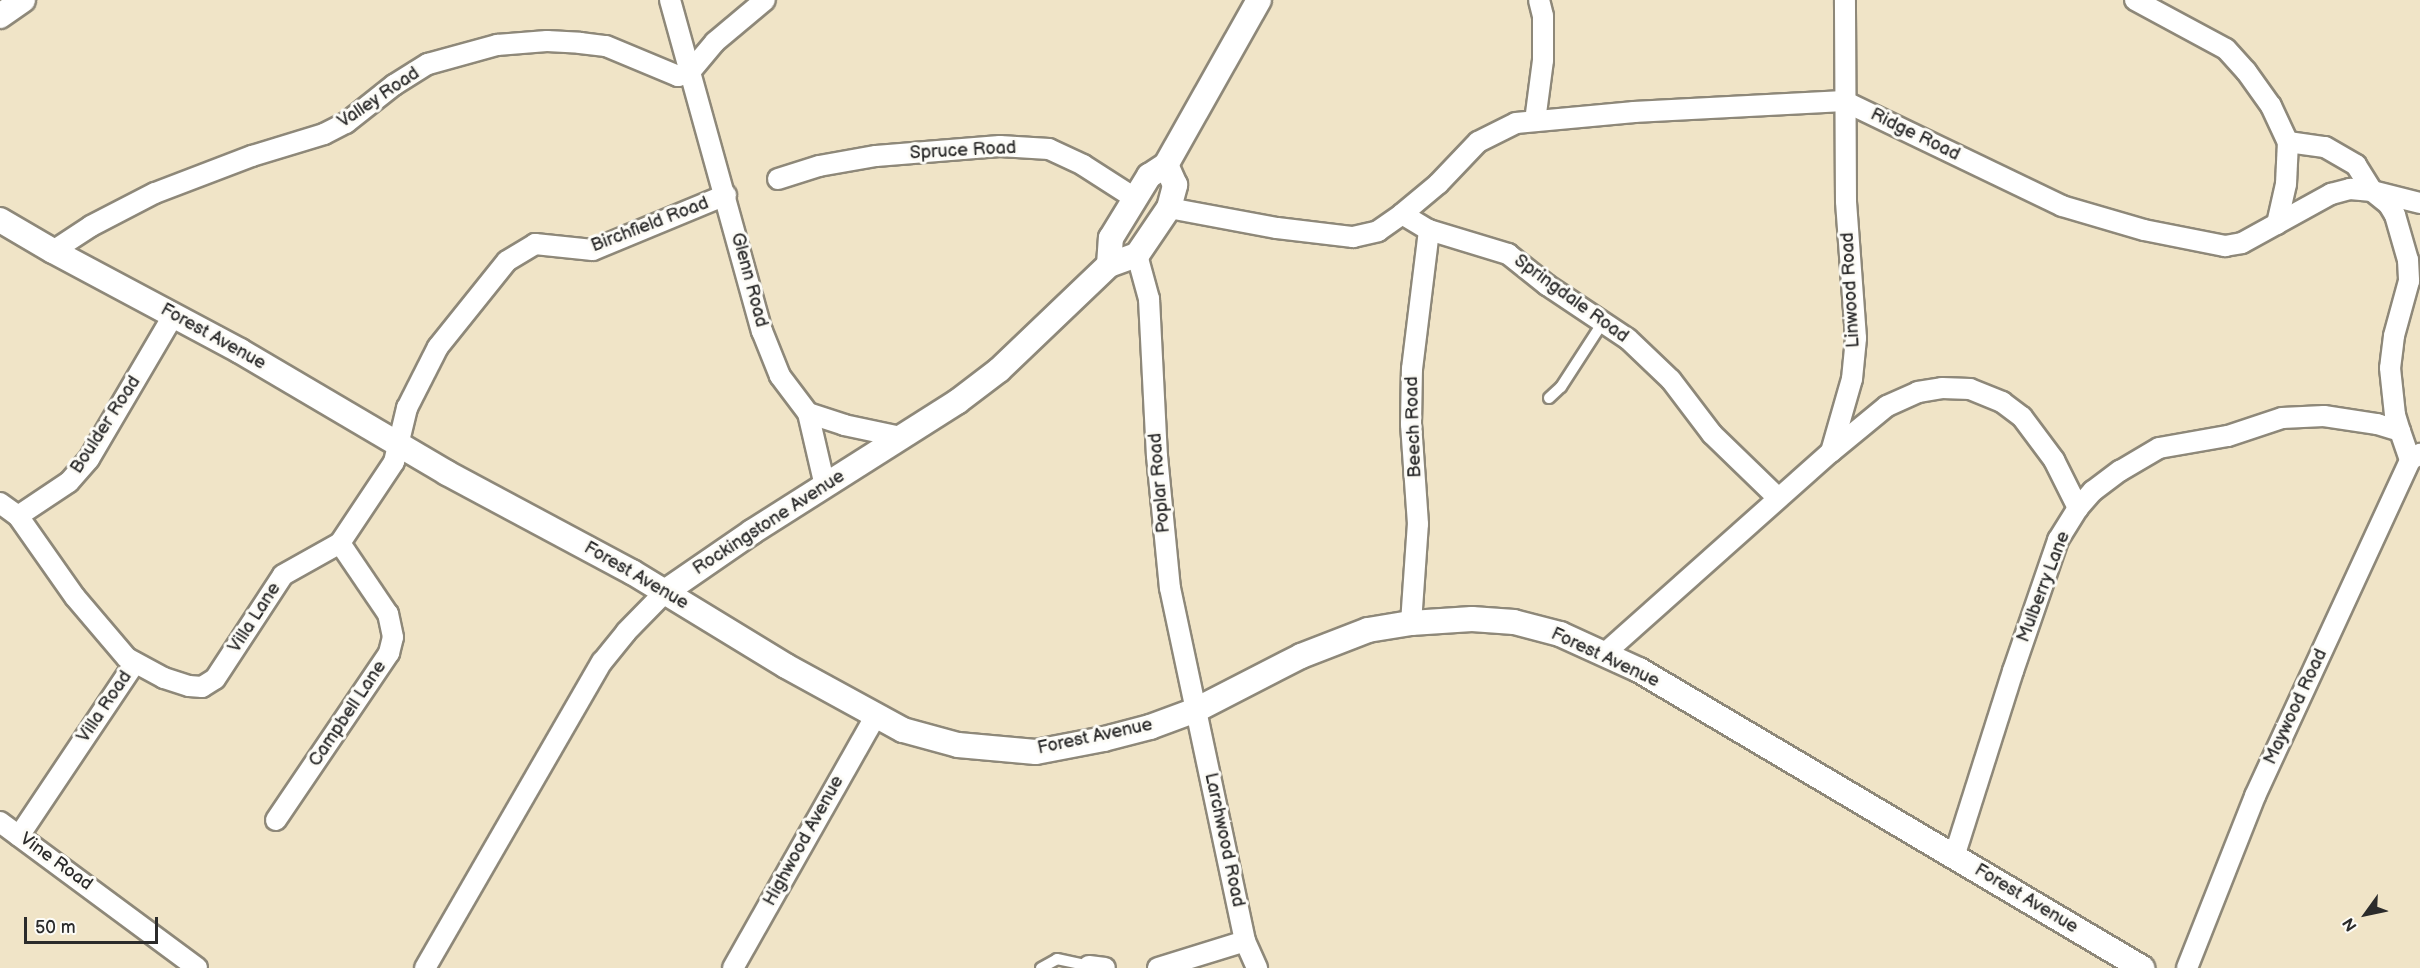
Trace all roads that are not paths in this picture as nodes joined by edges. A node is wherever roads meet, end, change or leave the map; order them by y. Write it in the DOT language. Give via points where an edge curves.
graph roads {
  1 [pos="23,0"];
  2 [pos="670,0"];
  3 [pos="765,0"];
  4 [pos="1259,0"];
  5 [pos="1539,0"];
  6 [pos="1845,0"];
  7 [pos="2135,0"];
  8 [pos="0,16"];
  9 [pos="689,73"];
  10 [pos="1844,101"];
  11 [pos="1535,121"];
  12 [pos="2288,142"];
  13 [pos="1166,165"];
  14 [pos="778,179"];
  15 [pos="2372,191"];
  16 [pos="726,195"];
  17 [pos="1136,199"];
  18 [pos="2420,204"];
  19 [pos="1169,208"];
  20 [pos="1402,214"];
  21 [pos="0,220"];
  22 [pos="2277,224"];
  23 [pos="1429,230"];
  24 [pos="53,251"];
  25 [pos="1137,255"];
  26 [pos="2414,257"];
  27 [pos="1109,265"];
  28 [pos="173,316"];
  29 [pos="1603,322"];
  30 [pos="1549,398"];
  31 [pos="808,413"];
  32 [pos="2400,431"];
  33 [pos="901,437"];
  34 [pos="399,445"];
  35 [pos="1831,452"];
  36 [pos="2415,457"];
  37 [pos="825,486"];
  38 [pos="1778,498"];
  39 [pos="0,504"];
  40 [pos="2078,508"];
  41 [pos="18,516"];
  42 [pos="340,543"];
  43 [pos="665,592"];
  44 [pos="1412,623"];
  45 [pos="1604,654"];
  46 [pos="134,664"];
  47 [pos="1196,710"];
  48 [pos="876,715"];
  49 [pos="276,820"];
  50 [pos="6,828"];
  51 [pos="1954,857"];
  52 [pos="1245,941"];
  53 [pos="1097,967"];
  54 [pos="198,968"];
  55 [pos="425,968"];
  56 [pos="733,968"];
  57 [pos="1041,968"];
  58 [pos="1158,968"];
  59 [pos="1257,968"];
  60 [pos="2142,968"];
  61 [pos="2187,968"];
  1 -- 8 [label="street"];
  2 -- 9 [label="street, Glenn Road"];
  3 -- 9 [label="street" via="716,42"];
  4 -- 13 [label="street"];
  5 -- 11 [label="street" via="1543,60"];
  6 -- 10 [label="street, Linwood Road"];
  7 -- 12 [label="street" via="2226,49 2271,106"];
  9 -- 16 [label="street, Glenn Road"];
  9 -- 24 [label="street, Valley Road" via="678,76 606,46 547,41 485,48 428,64 346,123 324,134 155,193"];
  10 -- 11 [label="street, Ridge Road"];
  10 -- 22 [label="street, Ridge Road" via="2062,206 2144,230 2225,246 2242,243"];
  10 -- 35 [label="street, Linwood Road" via="1846,201 1856,338 1852,379"];
  11 -- 20 [label="street, Ridge Road" via="1516,123 1478,142"];
  12 -- 15 [label="street" via="2325,147 2356,165"];
  12 -- 22 [label="street" via="2286,184"];
  13 -- 17 [label="street" via="1149,176"];
  13 -- 19 [label="street" via="1175,185"];
  14 -- 17 [label="street, Spruce Road" via="819,166 876,156 1000,146 1039,148 1083,165"];
  15 -- 18 [label="street, Ridge Road"];
  15 -- 22 [label="street, Ridge Road" via="2350,189 2331,194"];
  15 -- 26 [label="street" via="2389,205"];
  16 -- 31 [label="street, Glenn Road" via="762,331 780,376"];
  16 -- 34 [label="street, Birchfield Road" via="593,250 535,244 524,248 507,261 438,347 407,408"];
  17 -- 27 [label="street" via="1111,238"];
  19 -- 20 [label="street" via="1353,237 1378,231"];
  19 -- 25 [label="street"];
  20 -- 23 [label="street, Springdale Road"];
  21 -- 24 [label="street, Forest Avenue"];
  23 -- 29 [label="street, Springdale Road" via="1508,254"];
  23 -- 44 [label="street, Beech Road" via="1412,369 1411,424 1418,524"];
  24 -- 28 [label="street, Forest Avenue"];
  25 -- 27 [label="street, Rockingstone Avenue"];
  25 -- 47 [label="street, Poplar Road" via="1149,299 1157,456 1170,588"];
  26 -- 32 [label="street" via="2390,368"];
  27 -- 33 [label="street, Rockingstone Avenue" via="999,370"];
  28 -- 34 [label="street, Forest Avenue"];
  28 -- 41 [label="street, Boulder Road" via="89,459 69,482"];
  29 -- 30 [label="lane" via="1561,387"];
  29 -- 38 [label="street, Springdale Road" via="1628,339 1671,380 1712,434"];
  31 -- 33 [label="street"];
  31 -- 37 [label="street, Glenn Road"];
  32 -- 36 [label="street"];
  32 -- 40 [label="street, Mulberry Lane" via="2324,416 2282,418 2228,436 2159,448 2120,471"];
  33 -- 37 [label="street, Rockingstone Avenue"];
  34 -- 42 [label="street, Villa Lane" via="394,462"];
  34 -- 43 [label="street, Forest Avenue"];
  35 -- 38 [label="street"];
  35 -- 40 [label="street" via="1887,406 1918,392 1970,389 2002,402 2022,417 2054,460"];
  36 -- 61 [label="street, Maywood Road" via="2254,796"];
  37 -- 43 [label="street, Rockingstone Avenue"];
  38 -- 45 [label="street"];
  39 -- 41 [label="street, Villa Road"];
  40 -- 51 [label="street, Mulberry Lane" via="2058,540"];
  41 -- 46 [label="street, Villa Road" via="75,597"];
  42 -- 46 [label="street, Villa Lane" via="283,575 215,679 202,687 172,681"];
  42 -- 49 [label="street, Campbell Lane" via="388,614 393,637 389,653"];
  43 -- 48 [label="street, Forest Avenue"];
  43 -- 55 [label="street, Rockingstone Avenue" via="602,662"];
  44 -- 45 [label="street, Forest Avenue" via="1473,619 1514,622 1560,634"];
  44 -- 47 [label="street, Forest Avenue" via="1368,630 1301,656"];
  45 -- 51 [label="street, Forest Avenue" via="1639,670"];
  46 -- 50 [label="street, Villa Road"];
  47 -- 48 [label="street, Forest Avenue" via="1150,727 1036,752 958,745 903,729"];
  47 -- 52 [label="street, Larchwood Road"];
  48 -- 56 [label="street, Highwood Avenue"];
  50 -- 54 [label="street, Vine Road"];
  51 -- 60 [label="street, Forest Avenue"];
  52 -- 58 [label="street"];
  52 -- 59 [label="street, Larchwood Road"];
  53 -- 57 [label="lane" via="1057,959"];
}
